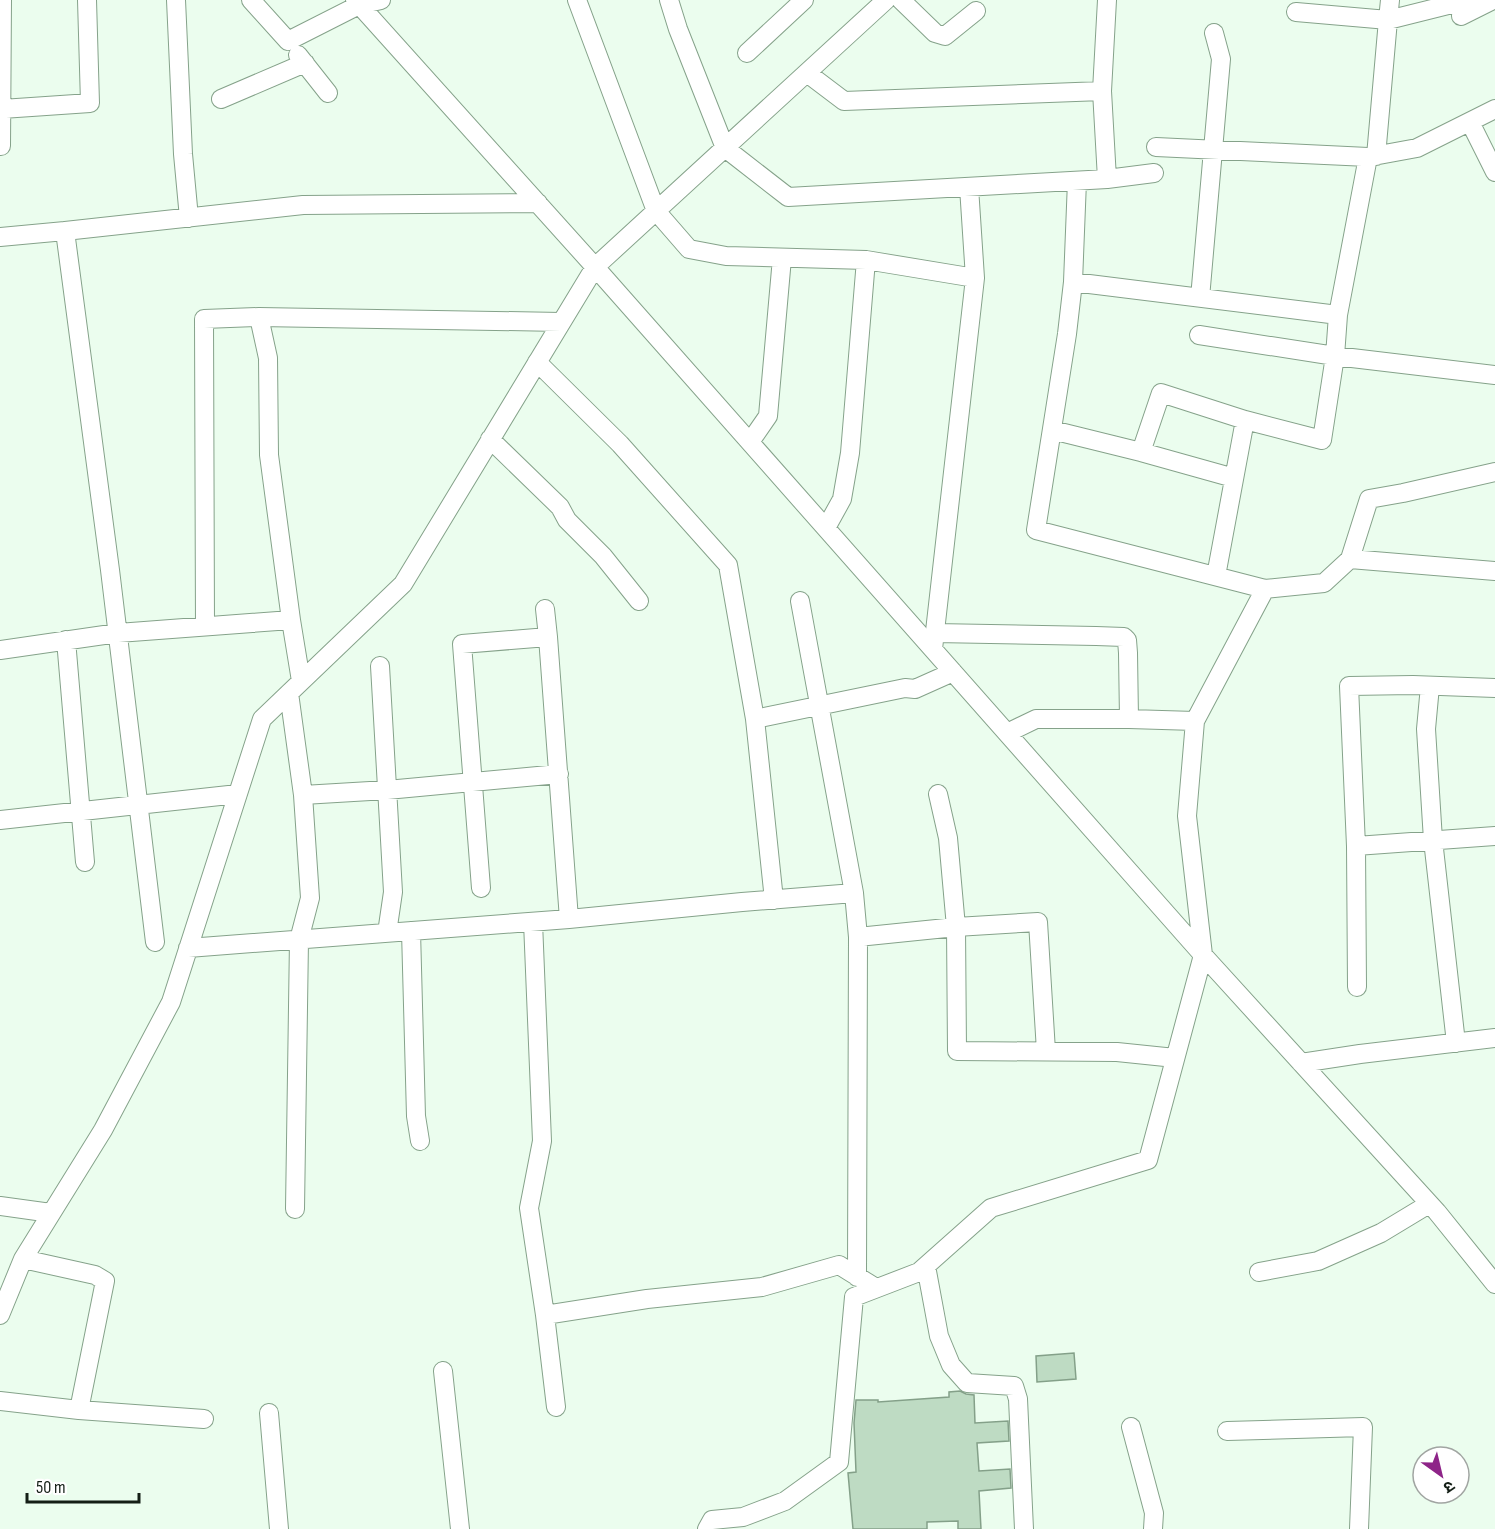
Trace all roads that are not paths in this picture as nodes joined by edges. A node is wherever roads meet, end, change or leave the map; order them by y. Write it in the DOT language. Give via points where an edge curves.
graph roads {
  1 [pos="2,0"];
  2 [pos="87,0"];
  3 [pos="176,0"];
  4 [pos="251,0"];
  5 [pos="381,0"];
  6 [pos="577,0"];
  7 [pos="669,0"];
  8 [pos="804,0"];
  9 [pos="886,0"];
  10 [pos="901,0"];
  11 [pos="1107,0"];
  12 [pos="1390,0"];
  13 [pos="1464,0"];
  14 [pos="1493,0"];
  15 [pos="357,3"];
  16 [pos="976,11"];
  17 [pos="1296,12"];
  18 [pos="1388,20"];
  19 [pos="1214,33"];
  20 [pos="288,41"];
  21 [pos="747,53"];
  22 [pos="304,63"];
  23 [pos="807,73"];
  24 [pos="1102,91"];
  25 [pos="328,93"];
  26 [pos="221,99"];
  27 [pos="2,109"];
  28 [pos="1495,109"];
  29 [pos="1470,122"];
  30 [pos="0,146"];
  31 [pos="1156,147"];
  32 [pos="725,148"];
  33 [pos="1214,150"];
  34 [pos="1372,157"];
  35 [pos="1495,172"];
  36 [pos="1154,173"];
  37 [pos="1107,179"];
  38 [pos="1077,181"];
  39 [pos="969,187"];
  40 [pos="538,203"];
  41 [pos="656,211"];
  42 [pos="189,218"];
  43 [pos="65,231"];
  44 [pos="0,237"];
  45 [pos="782,258"];
  46 [pos="866,260"];
  47 [pos="595,267"];
  48 [pos="975,278"];
  49 [pos="1072,282"];
  50 [pos="1200,298"];
  51 [pos="1338,315"];
  52 [pos="259,317"];
  53 [pos="561,322"];
  54 [pos="1199,335"];
  55 [pos="1335,356"];
  56 [pos="537,362"];
  57 [pos="1495,375"];
  58 [pos="1245,420"];
  59 [pos="1052,430"];
  60 [pos="490,438"];
  61 [pos="750,442"];
  62 [pos="1141,452"];
  63 [pos="1495,472"];
  64 [pos="1234,478"];
  65 [pos="826,528"];
  66 [pos="1350,559"];
  67 [pos="1495,571"];
  68 [pos="1216,576"];
  69 [pos="1265,589"];
  70 [pos="639,601"];
  71 [pos="800,601"];
  72 [pos="545,609"];
  73 [pos="291,620"];
  74 [pos="205,626"];
  75 [pos="118,633"];
  76 [pos="548,637"];
  77 [pos="66,640"];
  78 [pos="934,641"];
  79 [pos="0,650"];
  80 [pos="380,666"];
  81 [pos="953,672"];
  82 [pos="1430,686"];
  83 [pos="295,687"];
  84 [pos="1495,688"];
  85 [pos="820,706"];
  86 [pos="755,719"];
  87 [pos="1129,719"];
  88 [pos="1195,721"];
  89 [pos="1007,733"];
  90 [pos="559,774"];
  91 [pos="473,781"];
  92 [pos="387,790"];
  93 [pos="238,794"];
  94 [pos="938,794"];
  95 [pos="303,795"];
  96 [pos="138,804"];
  97 [pos="82,811"];
  98 [pos="0,820"];
  99 [pos="1495,836"];
  100 [pos="1434,840"];
  101 [pos="1356,846"];
  102 [pos="85,862"];
  103 [pos="481,888"];
  104 [pos="854,893"];
  105 [pos="774,900"];
  106 [pos="569,919"];
  107 [pos="533,922"];
  108 [pos="956,927"];
  109 [pos="411,931"];
  110 [pos="387,933"];
  111 [pos="858,937"];
  112 [pos="299,940"];
  113 [pos="155,942"];
  114 [pos="188,948"];
  115 [pos="1203,955"];
  116 [pos="1357,987"];
  117 [pos="1495,1038"];
  118 [pos="1456,1043"];
  119 [pos="1046,1051"];
  120 [pos="1175,1058"];
  121 [pos="1301,1063"];
  122 [pos="420,1141"];
  123 [pos="1429,1204"];
  124 [pos="0,1206"];
  125 [pos="295,1209"];
  126 [pos="51,1214"];
  127 [pos="23,1259"];
  128 [pos="926,1266"];
  129 [pos="1259,1272"];
  130 [pos="857,1277"];
  131 [pos="1495,1284"];
  132 [pos="876,1288"];
  133 [pos="0,1315"];
  134 [pos="545,1315"];
  135 [pos="443,1371"];
  136 [pos="0,1401"];
  137 [pos="556,1407"];
  138 [pos="79,1410"];
  139 [pos="269,1413"];
  140 [pos="204,1419"];
  141 [pos="1131,1428"];
  142 [pos="1227,1431"];
  143 [pos="743,1523"];
  144 [pos="279,1529"];
  145 [pos="460,1529"];
  146 [pos="707,1529"];
  147 [pos="1024,1529"];
  148 [pos="1153,1529"];
  149 [pos="1359,1529"];
  1 -- 27 [label="street"];
  2 -- 27 [label="street" via="90,103"];
  3 -- 42 [label="street"];
  4 -- 20 [label="street"];
  5 -- 15 [label="street"];
  6 -- 41 [label="street"];
  7 -- 32 [label="street"];
  8 -- 21 [label="street"];
  9 -- 23 [label="street"];
  10 -- 16 [label="street" via="935,33 945,36"];
  11 -- 24 [label="street"];
  12 -- 18 [label="street"];
  13 -- 14 [label="street" via="1461,16"];
  13 -- 18 [label="street"];
  15 -- 20 [label="street"];
  15 -- 40 [label="street"];
  17 -- 18 [label="street"];
  18 -- 34 [label="street"];
  19 -- 33 [label="street" via="1221,59"];
  20 -- 22 [label="street"];
  22 -- 25 [label="street"];
  22 -- 26 [label="street"];
  23 -- 24 [label="street" via="844,101"];
  23 -- 32 [label="street"];
  24 -- 37 [label="street"];
  27 -- 30 [label="street"];
  28 -- 29 [label="street"];
  29 -- 34 [label="street" via="1417,148"];
  29 -- 35 [label="street"];
  31 -- 33 [label="street"];
  32 -- 39 [label="street" via="788,197"];
  32 -- 41 [label="street"];
  33 -- 34 [label="street"];
  33 -- 50 [label="street"];
  34 -- 51 [label="street"];
  36 -- 37 [label="street"];
  37 -- 38 [label="street"];
  38 -- 39 [label="street"];
  38 -- 49 [label="street"];
  39 -- 48 [label="street"];
  40 -- 42 [label="street" via="303,205"];
  40 -- 47 [label="street"];
  41 -- 45 [label="street" via="689,249 726,256"];
  41 -- 47 [label="street"];
  42 -- 43 [label="street"];
  43 -- 44 [label="street"];
  43 -- 75 [label="street"];
  45 -- 46 [label="street"];
  45 -- 61 [label="street" via="768,416"];
  46 -- 48 [label="street"];
  46 -- 65 [label="street" via="850,453 842,499"];
  47 -- 53 [label="street"];
  47 -- 61 [label="street"];
  48 -- 78 [label="street"];
  49 -- 50 [label="street"];
  49 -- 59 [label="street"];
  50 -- 51 [label="street"];
  51 -- 55 [label="street"];
  52 -- 53 [label="street"];
  52 -- 73 [label="street" via="268,358 269,455"];
  52 -- 74 [label="street" via="204,319"];
  53 -- 56 [label="street"];
  54 -- 55 [label="street"];
  55 -- 57 [label="street"];
  55 -- 58 [label="street" via="1322,440"];
  56 -- 60 [label="street"];
  56 -- 86 [label="street" via="620,444 728,565"];
  58 -- 62 [label="street" via="1161,393"];
  58 -- 64 [label="street"];
  59 -- 62 [label="street"];
  59 -- 68 [label="street" via="1036,530"];
  60 -- 70 [label="street" via="560,507 567,520"];
  60 -- 83 [label="street" via="403,584"];
  61 -- 65 [label="street"];
  62 -- 64 [label="street"];
  63 -- 66 [label="street" via="1369,499"];
  64 -- 68 [label="street"];
  65 -- 78 [label="street"];
  66 -- 67 [label="street"];
  66 -- 69 [label="street" via="1324,583"];
  68 -- 69 [label="street"];
  69 -- 88 [label="street"];
  71 -- 85 [label="street"];
  72 -- 76 [label="street"];
  73 -- 74 [label="street"];
  73 -- 83 [label="street"];
  74 -- 75 [label="street"];
  75 -- 77 [label="street"];
  75 -- 96 [label="street"];
  76 -- 90 [label="street"];
  76 -- 91 [label="street" via="462,644"];
  77 -- 79 [label="street"];
  77 -- 97 [label="street"];
  78 -- 81 [label="street"];
  78 -- 87 [label="street" via="1032,634 1124,637 1128,653"];
  80 -- 92 [label="street"];
  81 -- 85 [label="street" via="915,689"];
  81 -- 89 [label="street"];
  82 -- 84 [label="street"];
  82 -- 100 [label="street" via="1426,729"];
  82 -- 101 [label="street" via="1349,686"];
  83 -- 93 [label="street" via="262,719"];
  83 -- 95 [label="street"];
  85 -- 86 [label="street"];
  85 -- 104 [label="street"];
  86 -- 105 [label="street"];
  87 -- 88 [label="street"];
  87 -- 89 [label="street" via="1036,719"];
  88 -- 115 [label="street" via="1187,816"];
  89 -- 115 [label="street"];
  90 -- 91 [label="street"];
  90 -- 106 [label="street"];
  91 -- 92 [label="street"];
  91 -- 103 [label="street"];
  92 -- 95 [label="street"];
  92 -- 110 [label="street" via="393,892"];
  93 -- 96 [label="street"];
  93 -- 114 [label="street"];
  94 -- 108 [label="street" via="948,838"];
  95 -- 112 [label="street" via="310,898"];
  96 -- 97 [label="street"];
  96 -- 113 [label="street"];
  97 -- 98 [label="street"];
  97 -- 102 [label="street"];
  99 -- 100 [label="street"];
  100 -- 101 [label="street"];
  100 -- 118 [label="street"];
  101 -- 116 [label="street"];
  104 -- 105 [label="street"];
  104 -- 111 [label="street"];
  105 -- 106 [label="street"];
  106 -- 107 [label="street"];
  107 -- 109 [label="street"];
  107 -- 134 [label="street" via="542,1141 529,1208"];
  108 -- 111 [label="street"];
  108 -- 119 [label="street" via="1038,922"];
  108 -- 119 [label="street" via="957,1051"];
  109 -- 110 [label="street"];
  109 -- 122 [label="street"];
  110 -- 112 [label="street"];
  111 -- 130 [label="street"];
  112 -- 114 [label="street"];
  112 -- 125 [label="street"];
  114 -- 126 [label="street" via="171,1002 103,1130"];
  115 -- 120 [label="street"];
  115 -- 121 [label="street"];
  117 -- 118 [label="street"];
  118 -- 121 [label="street"];
  119 -- 120 [label="street"];
  120 -- 128 [label="street" via="1148,1160 991,1208"];
  121 -- 123 [label="street"];
  123 -- 129 [label="street" via="1381,1233 1318,1261"];
  123 -- 131 [label="street"];
  124 -- 126 [label="street"];
  126 -- 127 [label="street"];
  127 -- 133 [label="street"];
  127 -- 138 [label="street" via="95,1275 105,1281"];
  128 -- 132 [label="street"];
  128 -- 147 [label="street" via="939,1336 951,1365 967,1383 1014,1386 1018,1399"];
  130 -- 132 [label="street"];
  130 -- 134 [label="street" via="839,1265 762,1287"];
  132 -- 143 [label="street" via="855,1297 839,1461 785,1501"];
  134 -- 137 [label="street"];
  135 -- 145 [label="street"];
  136 -- 138 [label="street"];
  138 -- 140 [label="street"];
  139 -- 144 [label="street"];
  141 -- 148 [label="street" via="1154,1513"];
  142 -- 149 [label="street" via="1363,1427"];
  143 -- 146 [label="street" via="712,1520"];
}
